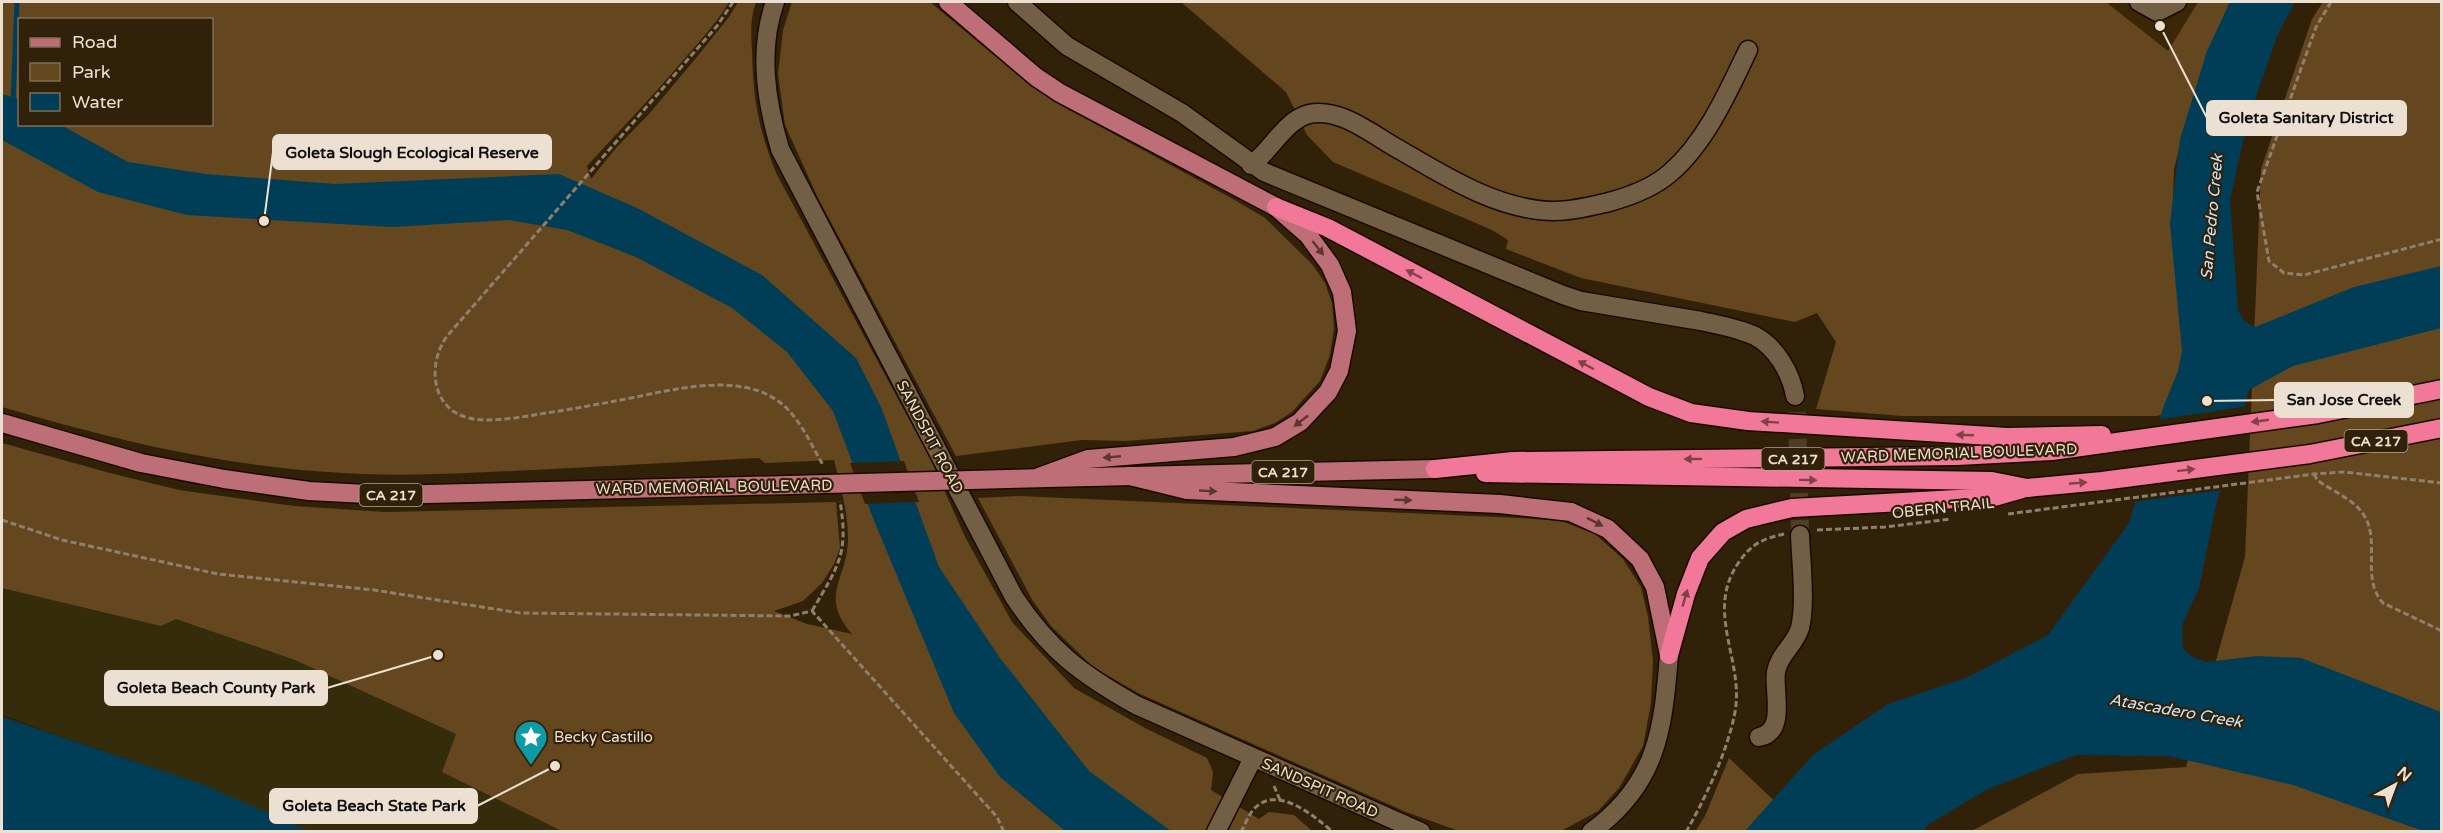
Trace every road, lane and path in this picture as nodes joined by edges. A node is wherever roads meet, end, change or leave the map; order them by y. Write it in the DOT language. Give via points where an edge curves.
graph roads {
  1 [pos="733,2"];
  2 [pos="775,2"];
  3 [pos="948,2"];
  4 [pos="1017,2"];
  5 [pos="2139,2"];
  6 [pos="2177,2"];
  7 [pos="2331,2"];
  8 [pos="1748,50"];
  9 [pos="1251,165"];
  10 [pos="1276,207"];
  11 [pos="2442,240"];
  12 [pos="2442,389"];
  13 [pos="1795,396"];
  14 [pos="2,423"];
  15 [pos="2442,428"];
  16 [pos="2149,436"];
  17 [pos="1435,469"];
  18 [pos="826,471"];
  19 [pos="2314,474"];
  20 [pos="1130,476"];
  21 [pos="1039,477"];
  22 [pos="2442,483"];
  23 [pos="2027,488"];
  24 [pos="837,492"];
  25 [pos="2006,514"];
  26 [pos="1953,519"];
  27 [pos="2,520"];
  28 [pos="1804,532"];
  29 [pos="812,611"];
  30 [pos="2442,631"];
  31 [pos="1669,655"];
  32 [pos="1759,737"];
  33 [pos="1253,758"];
  34 [pos="1004,831"];
  35 [pos="1216,831"];
  36 [pos="1241,831"];
  37 [pos="1333,831"];
  38 [pos="1421,831"];
  39 [pos="1591,831"];
  40 [pos="1686,831"];
  1 -- 18 [label="path" via="717,26 455,327 440,347 434,374 446,404 467,418 487,420 703,387 745,387 781,403"];
  2 -- 33 [label="street, SANDSPIT ROAD" via="766,38 765,71 770,113 780,149 1014,597 1049,643 1096,682 1136,705"];
  3 -- 10 [label="main road" via="1060,93"];
  4 -- 9 [label="street" via="1067,46 1182,113"];
  5 -- 6 [label="street" via="2157,12"];
  7 -- 11 [label="path" via="2316,27 2257,192 2269,261 2284,273 2304,274"];
  8 -- 9 [label="street" via="1716,112 1670,173 1636,193 1596,205 1556,211 1502,201 1444,175 1337,116 1308,114 1297,119"];
  9 -- 13 [label="street" via="1563,295 1730,327 1755,336 1783,364"];
  16 -- 10 [label="highway, one-way" via="1931,434 1748,421 1692,413 1648,397 1328,228"];
  10 -- 21 [label="main road, one-way" via="1319,249 1342,292 1347,318 1345,347 1334,381 1319,403 1288,431 1263,441 1234,447 1088,459"];
  12 -- 16 [label="highway, WARD MEMORIAL BOULEVARD / CA 217, one-way" via="2318,414"];
  14 -- 21 [label="main road, WARD MEMORIAL BOULEVARD / CA 217, bridge" via="141,463 309,491 386,495"];
  23 -- 15 [label="highway, WARD MEMORIAL BOULEVARD / CA 217, one-way" via="2310,454"];
  16 -- 17 [label="highway, WARD MEMORIAL BOULEVARD / CA 217, one-way" via="2074,449 1957,456 1513,461"];
  17 -- 20 [label="main road, WARD MEMORIAL BOULEVARD / CA 217"];
  17 -- 23 [label="highway, WARD MEMORIAL BOULEVARD / CA 217, one-way" via="1521,475 1992,481"];
  19 -- 22 [label="path, OBERN TRAIL" via="2344,472"];
  19 -- 25 [label="path, OBERN TRAIL"];
  19 -- 30 [label="path" via="2365,515 2370,527 2371,573 2378,598"];
  20 -- 21 [label="main road, WARD MEMORIAL BOULEVARD / CA 217"];
  20 -- 31 [label="main road, one-way" via="1187,490 1500,504 1571,512 1608,529 1640,559 1657,596"];
  31 -- 23 [label="highway, one-way" via="1700,558 1724,532 1746,519 1792,508 1994,497"];
  24 -- 29 [label="path" via="843,552"];
  26 -- 28 [label="path, OBERN TRAIL"];
  27 -- 29 [label="path" via="62,540 218,574 374,590 520,612 790,616"];
  28 -- 32 [label="street" via="1800,625 1777,669 1776,722"];
  28 -- 40 [label="path, OBERN TRAIL" via="1761,539 1743,556 1728,581 1723,616 1736,678 1734,717 1708,789"];
  29 -- 34 [label="path" via="997,817"];
  31 -- 39 [label="street" via="1662,718 1646,771 1629,798"];
  33 -- 35 [label="street, SANDSPIT ROAD"];
  33 -- 38 [label="street, SANDSPIT ROAD"];
  36 -- 37 [label="path" via="1252,810 1280,800 1295,805"];
}
